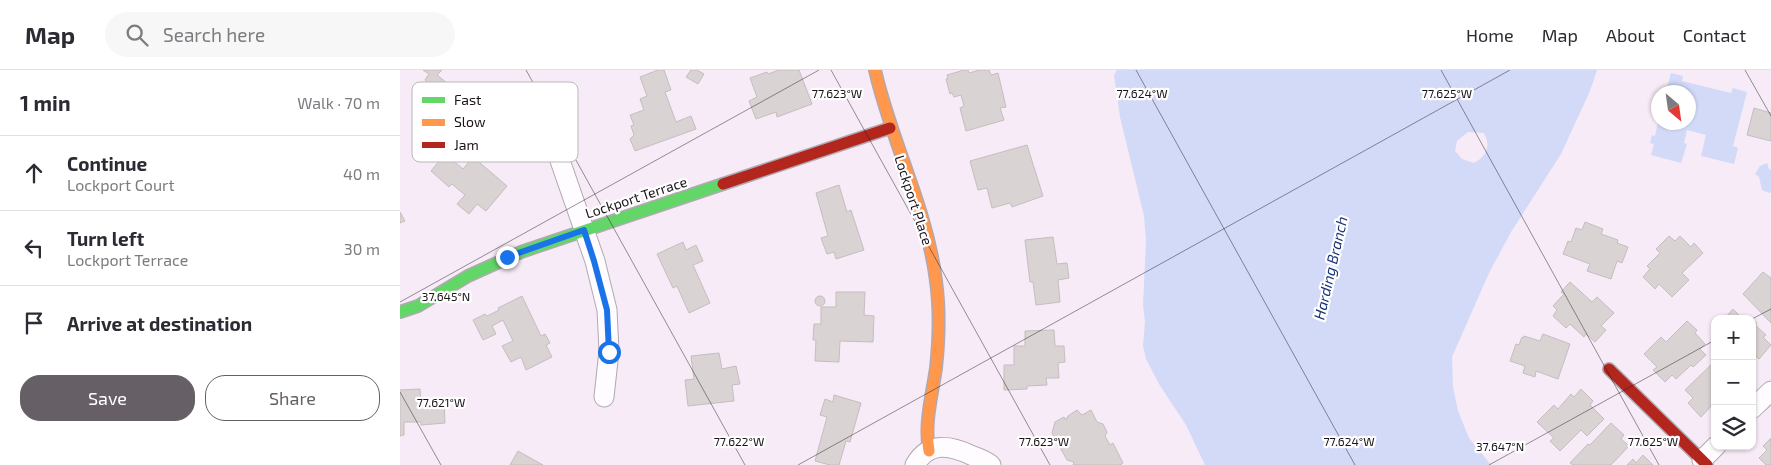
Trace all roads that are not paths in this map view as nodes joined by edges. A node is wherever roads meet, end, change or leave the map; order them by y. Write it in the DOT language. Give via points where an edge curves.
graph roads {
  1 [pos="875,70"];
  2 [pos="890,128"];
  3 [pos="560,162"];
  4 [pos="584,230"];
  5 [pos="400,312"];
  6 [pos="1609,368"];
  7 [pos="1771,391"];
  8 [pos="604,397"];
  9 [pos="1756,405"];
  10 [pos="1713,450"];
  11 [pos="928,451"];
  12 [pos="1705,463"];
  13 [pos="915,465"];
  14 [pos="991,465"];
  1 -- 2 [label="street, Lockport Place"];
  2 -- 4 [label="street, Lockport Terrace"];
  2 -- 11 [label="street, Lockport Place" via="920,209 936,280 937,353 926,420"];
  3 -- 4 [label="street"];
  4 -- 5 [label="street, Lockport Terrace" via="507,257 469,275 418,306"];
  4 -- 8 [label="street" via="607,310 609,352"];
  6 -- 12 [label="street"];
  7 -- 9 [label="street"];
  10 -- 12 [label="street"];
  11 -- 13 [label="street"];
  11 -- 14 [label="street" via="948,446"];
}
